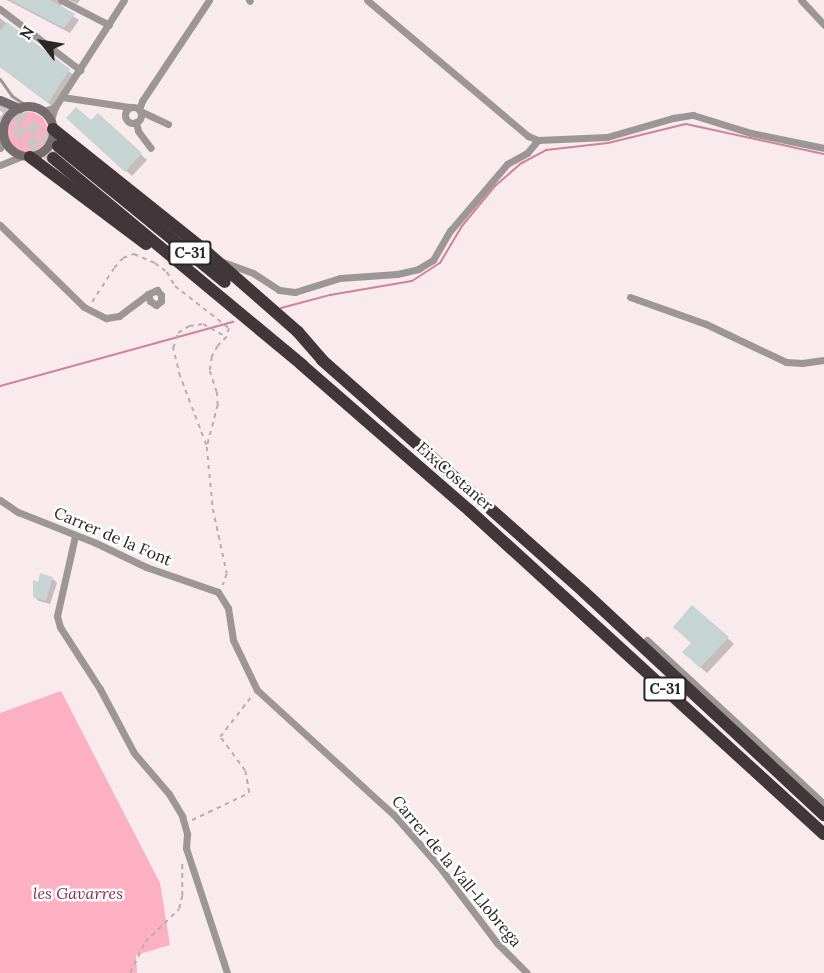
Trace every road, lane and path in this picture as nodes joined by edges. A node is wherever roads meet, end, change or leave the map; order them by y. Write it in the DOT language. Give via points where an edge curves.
graph roads {
  1 [pos="61,0"];
  2 [pos="124,0"];
  3 [pos="210,0"];
  4 [pos="367,0"];
  5 [pos="801,0"];
  6 [pos="0,9"];
  7 [pos="109,25"];
  8 [pos="824,25"];
  9 [pos="80,70"];
  10 [pos="0,79"];
  11 [pos="62,97"];
  12 [pos="0,100"];
  13 [pos="114,104"];
  14 [pos="23,107"];
  15 [pos="55,107"];
  16 [pos="44,111"];
  17 [pos="136,112"];
  18 [pos="126,118"];
  19 [pos="168,124"];
  20 [pos="52,125"];
  21 [pos="2,128"];
  22 [pos="538,140"];
  23 [pos="58,146"];
  24 [pos="0,148"];
  25 [pos="151,148"];
  26 [pos="824,148"];
  27 [pos="26,156"];
  28 [pos="52,158"];
  29 [pos="0,165"];
  30 [pos="0,225"];
  31 [pos="201,247"];
  32 [pos="148,294"];
  33 [pos="630,297"];
  34 [pos="94,312"];
  35 [pos="227,337"];
  36 [pos="322,360"];
  37 [pos="824,360"];
  38 [pos="303,364"];
  39 [pos="207,447"];
  40 [pos="0,500"];
  41 [pos="75,536"];
  42 [pos="506,543"];
  43 [pos="218,592"];
  44 [pos="584,592"];
  45 [pos="647,640"];
  46 [pos="257,690"];
  47 [pos="824,804"];
  48 [pos="824,815"];
  49 [pos="184,824"];
  50 [pos="824,834"];
  51 [pos="824,844"];
  52 [pos="186,848"];
  53 [pos="130,973"];
  54 [pos="227,973"];
  55 [pos="527,973"];
  1 -- 7 [label="street"];
  2 -- 7 [label="street"];
  3 -- 17 [label="street"];
  4 -- 22 [label="street" via="528,136"];
  5 -- 8 [label="street"];
  6 -- 9 [label="street"];
  7 -- 9 [label="street"];
  9 -- 11 [label="street"];
  10 -- 14 [label="lane"];
  11 -- 13 [label="street"];
  11 -- 15 [label="street"];
  12 -- 14 [label="main road"];
  13 -- 17 [label="street"];
  13 -- 18 [label="street"];
  14 -- 16 [label="main road"];
  14 -- 21 [label="main road" via="7,117"];
  15 -- 16 [label="street"];
  15 -- 20 [label="street"];
  16 -- 20 [label="main road"];
  17 -- 18 [label="street" via="125,113"];
  17 -- 18 [label="street" via="131,123"];
  17 -- 19 [label="street"];
  17 -- 25 [label="street" via="138,130"];
  20 -- 27 [label="main road" via="52,140 45,150"];
  20 -- 31 [label="highway"];
  21 -- 24 [label="street"];
  21 -- 27 [label="main road" via="10,148"];
  22 -- 26 [label="street" via="607,137 693,115 751,133"];
  22 -- 31 [label="street" via="527,153 507,164 450,231 433,260 418,268 397,274 340,278 295,292 269,286 253,273 222,262"];
  23 -- 36 [label="highway, C-31"];
  27 -- 29 [label="street"];
  27 -- 38 [label="highway" via="155,250 285,357"];
  28 -- 38 [label="highway, Eix Costaner / C-31"];
  30 -- 34 [label="street" via="84,307"];
  31 -- 36 [label="highway" via="298,332"];
  32 -- 34 [label="street" via="119,316 106,318"];
  33 -- 37 [label="street" via="697,321 786,362"];
  34 -- 35 [label="path" via="92,302 123,258 145,256 229,328"];
  35 -- 39 [label="path" via="212,357 210,371 218,405"];
  35 -- 39 [label="path" via="203,324 189,326 178,333 173,348 180,378"];
  36 -- 44 [label="highway, C-31"];
  38 -- 42 [label="highway, Eix Costaner / C-31"];
  39 -- 43 [label="path" via="213,509 227,574"];
  40 -- 41 [label="street, Carrer de la Font" via="18,512"];
  41 -- 43 [label="street, Carrer de la Font"];
  41 -- 49 [label="street" via="57,616 60,627 100,688 134,753 169,794"];
  42 -- 50 [label="highway, Eix Costaner / C-31"];
  42 -- 51 [label="highway" via="545,586"];
  43 -- 46 [label="street, Carrer de la Vall-Llobrega" via="228,608 233,640"];
  44 -- 45 [label="highway"];
  44 -- 48 [label="highway, C-31"];
  45 -- 47 [label="street"];
  46 -- 49 [label="path" via="220,737 245,771 249,793"];
  46 -- 55 [label="street, Carrer de la Vall-Llobrega" via="394,815 497,943"];
  49 -- 52 [label="street"];
  52 -- 53 [label="path" via="180,872 179,909 145,942"];
  52 -- 54 [label="street"];
}
